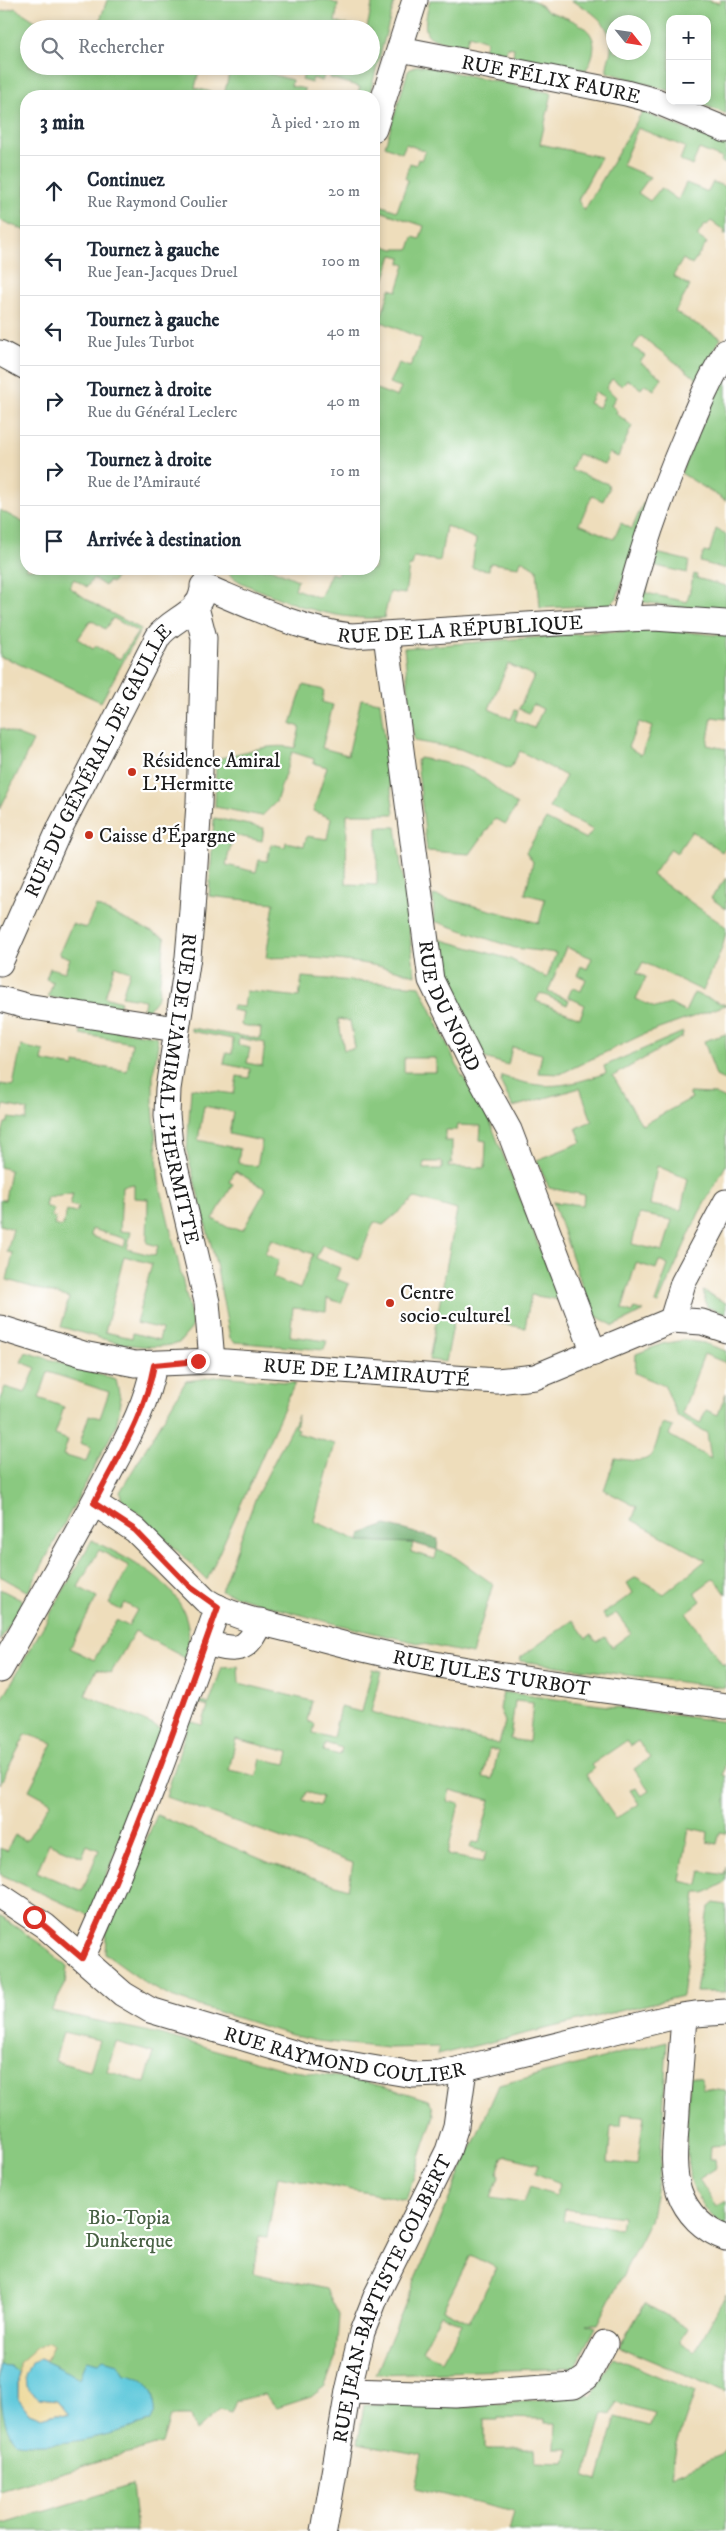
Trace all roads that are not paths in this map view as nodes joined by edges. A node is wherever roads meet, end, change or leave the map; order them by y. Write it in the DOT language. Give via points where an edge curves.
graph roads {
  1 [pos="415,0"];
  2 [pos="400,48"];
  3 [pos="380,110"];
  4 [pos="726,130"];
  5 [pos="726,352"];
  6 [pos="0,353"];
  7 [pos="20,364"];
  8 [pos="200,587"];
  9 [pos="624,618"];
  10 [pos="726,623"];
  11 [pos="386,635"];
  12 [pos="0,963"];
  13 [pos="0,999"];
  14 [pos="176,1029"];
  15 [pos="726,1202"];
  16 [pos="672,1320"];
  17 [pos="0,1328"];
  18 [pos="726,1330"];
  19 [pos="594,1353"];
  20 [pos="212,1361"];
  21 [pos="154,1365"];
  22 [pos="94,1503"];
  23 [pos="218,1607"];
  24 [pos="260,1621"];
  25 [pos="205,1643"];
  26 [pos="0,1670"];
  27 [pos="726,1706"];
  28 [pos="0,1896"];
  29 [pos="82,1958"];
  30 [pos="726,2012"];
  31 [pos="684,2016"];
  32 [pos="464,2069"];
  33 [pos="726,2238"];
  34 [pos="605,2343"];
  35 [pos="348,2391"];
  36 [pos="324,2531"];
  1 -- 2 [label="street"];
  2 -- 3 [label="street"];
  2 -- 4 [label="street, RUE FÉLIX FAURE" via="626,92"];
  5 -- 9 [label="street" via="702,398 662,492 638,562"];
  6 -- 7 [label="street"];
  8 -- 11 [label="street, RUE DE LA RÉPUBLIQUE" via="321,632 351,636"];
  8 -- 12 [label="street, RUE DU GÉNÉRAL DE GAULLE" via="158,637 68,811"];
  8 -- 14 [label="street, RUE DE L'AMIRAL L'HERMITTE" via="204,638 199,803 190,942"];
  9 -- 10 [label="street, RUE DE LA RÉPUBLIQUE"];
  9 -- 11 [label="street, RUE DE LA RÉPUBLIQUE"];
  11 -- 19 [label="street, RUE DU NORD" via="431,980 509,1130"];
  13 -- 14 [label="street" via="26,1006"];
  14 -- 20 [label="street, RUE DE L'AMIRAL L'HERMITTE" via="168,1089 168,1130 205,1288"];
  15 -- 16 [label="street" via="684,1283"];
  16 -- 18 [label="street, RUE DE L'AMIRAUTÉ" via="702,1322"];
  16 -- 19 [label="street, RUE DE L'AMIRAUTÉ"];
  17 -- 21 [label="street, RUE DE L'AMIRAUTÉ" via="83,1354"];
  19 -- 20 [label="street, RUE DE L'AMIRAUTÉ" via="535,1377 510,1381"];
  20 -- 21 [label="street, RUE DE L'AMIRAUTÉ"];
  21 -- 22 [label="street" via="140,1415"];
  22 -- 23 [label="street, RUE JULES TURBOT" via="135,1530 190,1587"];
  22 -- 26 [label="street"];
  23 -- 24 [label="street, RUE JULES TURBOT"];
  23 -- 25 [label="street"];
  24 -- 25 [label="street" via="250,1642 238,1649"];
  24 -- 27 [label="street, RUE JULES TURBOT" via="347,1646 464,1671"];
  25 -- 29 [label="street" via="127,1855"];
  28 -- 29 [label="street, RUE RAYMOND COULIER" via="45,1926"];
  29 -- 32 [label="street, RUE RAYMOND COULIER" via="140,2006 278,2050 413,2075"];
  30 -- 31 [label="street, RUE RAYMOND COULIER"];
  31 -- 32 [label="street, RUE RAYMOND COULIER"];
  31 -- 33 [label="street" via="675,2144 677,2182 679,2192 694,2217 706,2229"];
  32 -- 35 [label="street, RUE JEAN-BAPTISTE COLBERT" via="456,2126 448,2151 373,2306 358,2347"];
  34 -- 35 [label="street" via="587,2377 574,2386 454,2394"];
  35 -- 36 [label="street, RUE JEAN-BAPTISTE COLBERT"];
}
